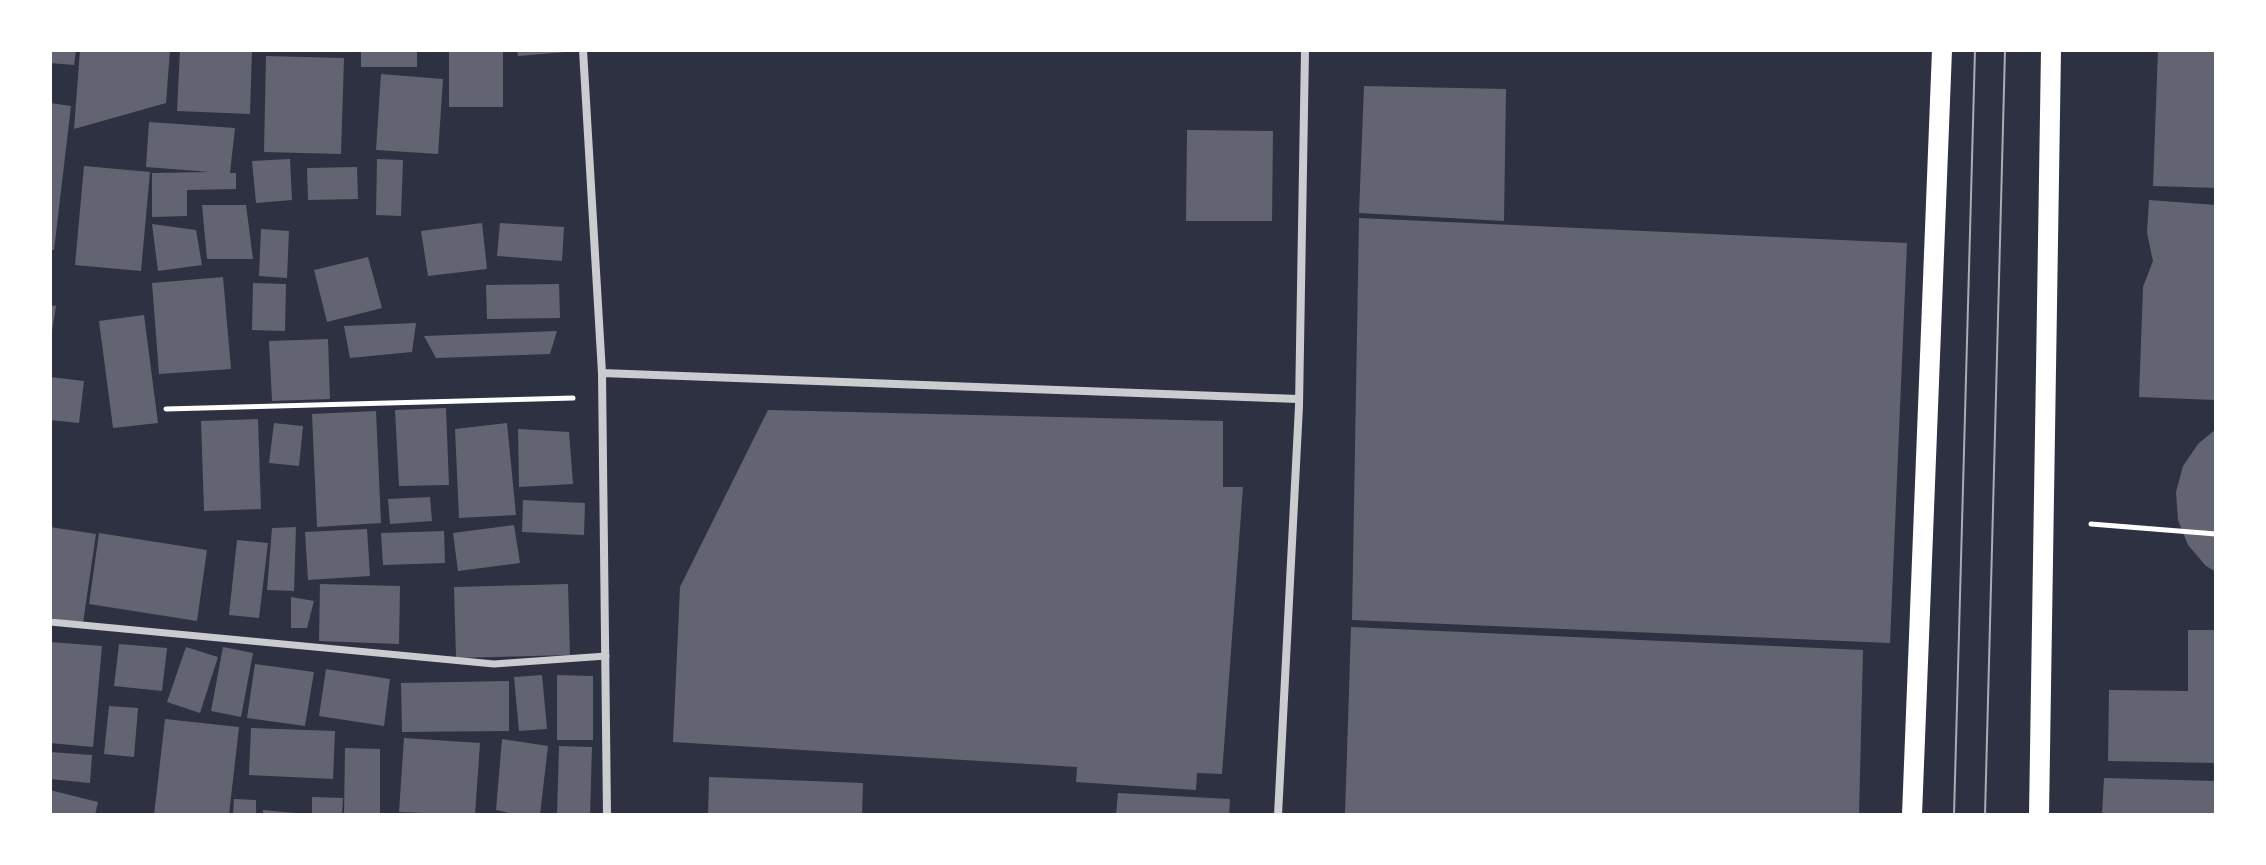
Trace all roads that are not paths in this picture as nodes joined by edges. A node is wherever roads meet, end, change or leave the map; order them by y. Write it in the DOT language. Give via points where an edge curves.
graph roads {
  1 [pos="583,50"];
  2 [pos="1305,50"];
  3 [pos="1942,50"];
  4 [pos="2051,50"];
  5 [pos="602,373"];
  6 [pos="1298,399"];
  7 [pos="50,622"];
  8 [pos="606,656"];
  9 [pos="607,815"];
  10 [pos="1278,815"];
  11 [pos="1912,815"];
  12 [pos="2039,815"];
  1 -- 5 [label="street"];
  2 -- 6 [label="street"];
  3 -- 11 [label="main road"];
  4 -- 12 [label="main road"];
  5 -- 6 [label="street"];
  5 -- 8 [label="street"];
  6 -- 10 [label="street"];
  7 -- 8 [label="street" via="494,664"];
  8 -- 9 [label="street"];
}
